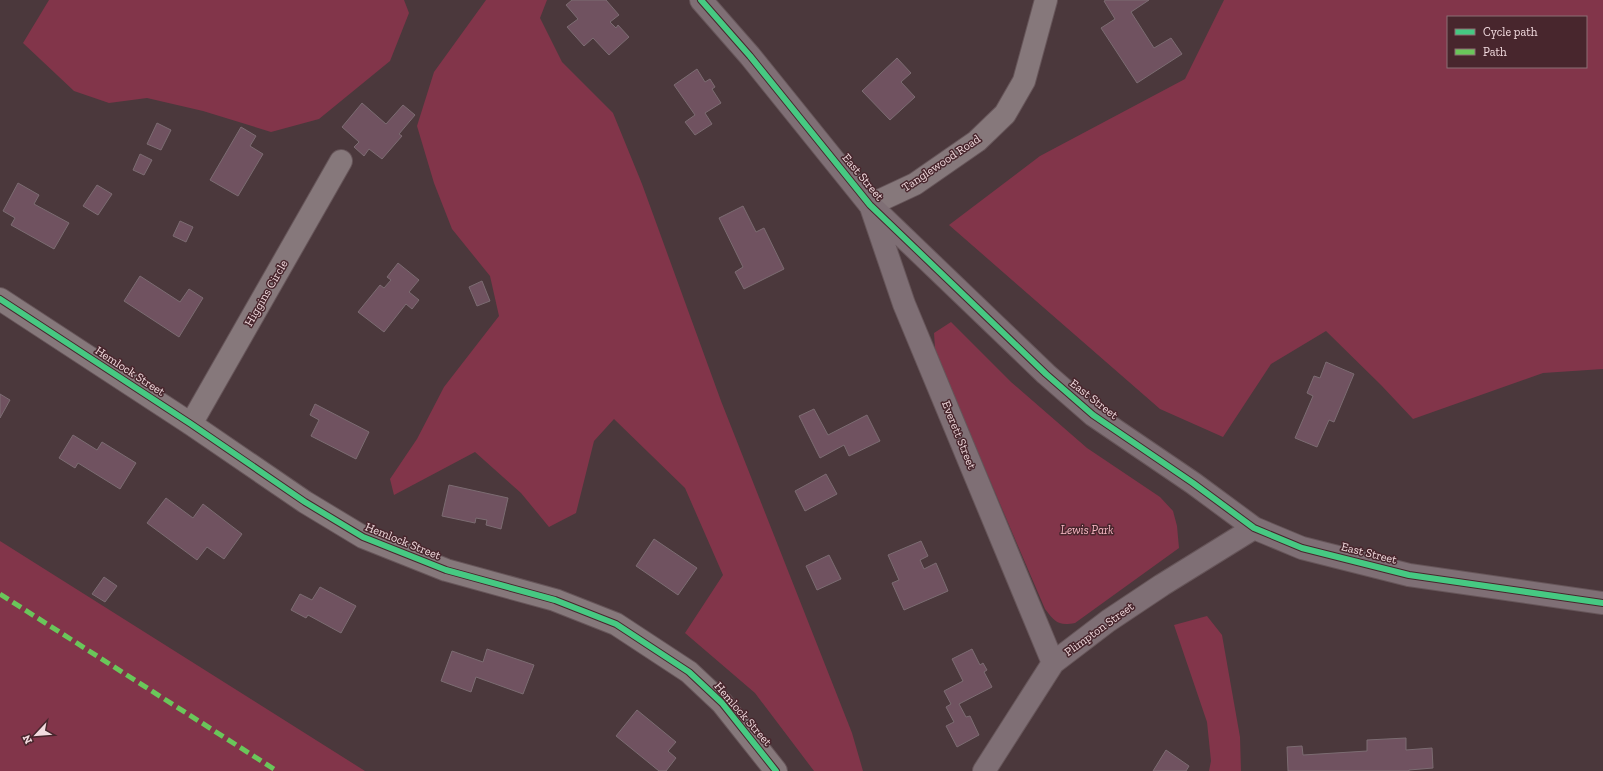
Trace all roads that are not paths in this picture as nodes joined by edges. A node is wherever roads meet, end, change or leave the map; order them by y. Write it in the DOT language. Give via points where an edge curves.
graph roads {
  1 [pos="700,0"];
  2 [pos="1046,0"];
  3 [pos="341,161"];
  4 [pos="870,205"];
  5 [pos="0,299"];
  6 [pos="191,424"];
  7 [pos="1254,528"];
  8 [pos="1603,603"];
  9 [pos="1053,664"];
  10 [pos="776,771"];
  11 [pos="984,771"];
  1 -- 4 [label="street, East Street" via="750,56"];
  2 -- 4 [label="street, Tanglewood Road" via="1024,81 1005,114 977,141 915,184"];
  3 -- 6 [label="street, Higgins Circle"];
  4 -- 7 [label="street, East Street" via="1046,374 1093,415"];
  4 -- 9 [label="street, Everett Street" via="904,304"];
  5 -- 6 [label="street, Hemlock Street"];
  6 -- 10 [label="street, Hemlock Street" via="306,502 363,537 446,570 555,600 616,624 689,672 722,703"];
  7 -- 8 [label="street, East Street" via="1302,548 1409,575"];
  7 -- 9 [label="street, Plimpton Street" via="1108,621"];
  9 -- 11 [label="street, Plimpton Street"];
}
